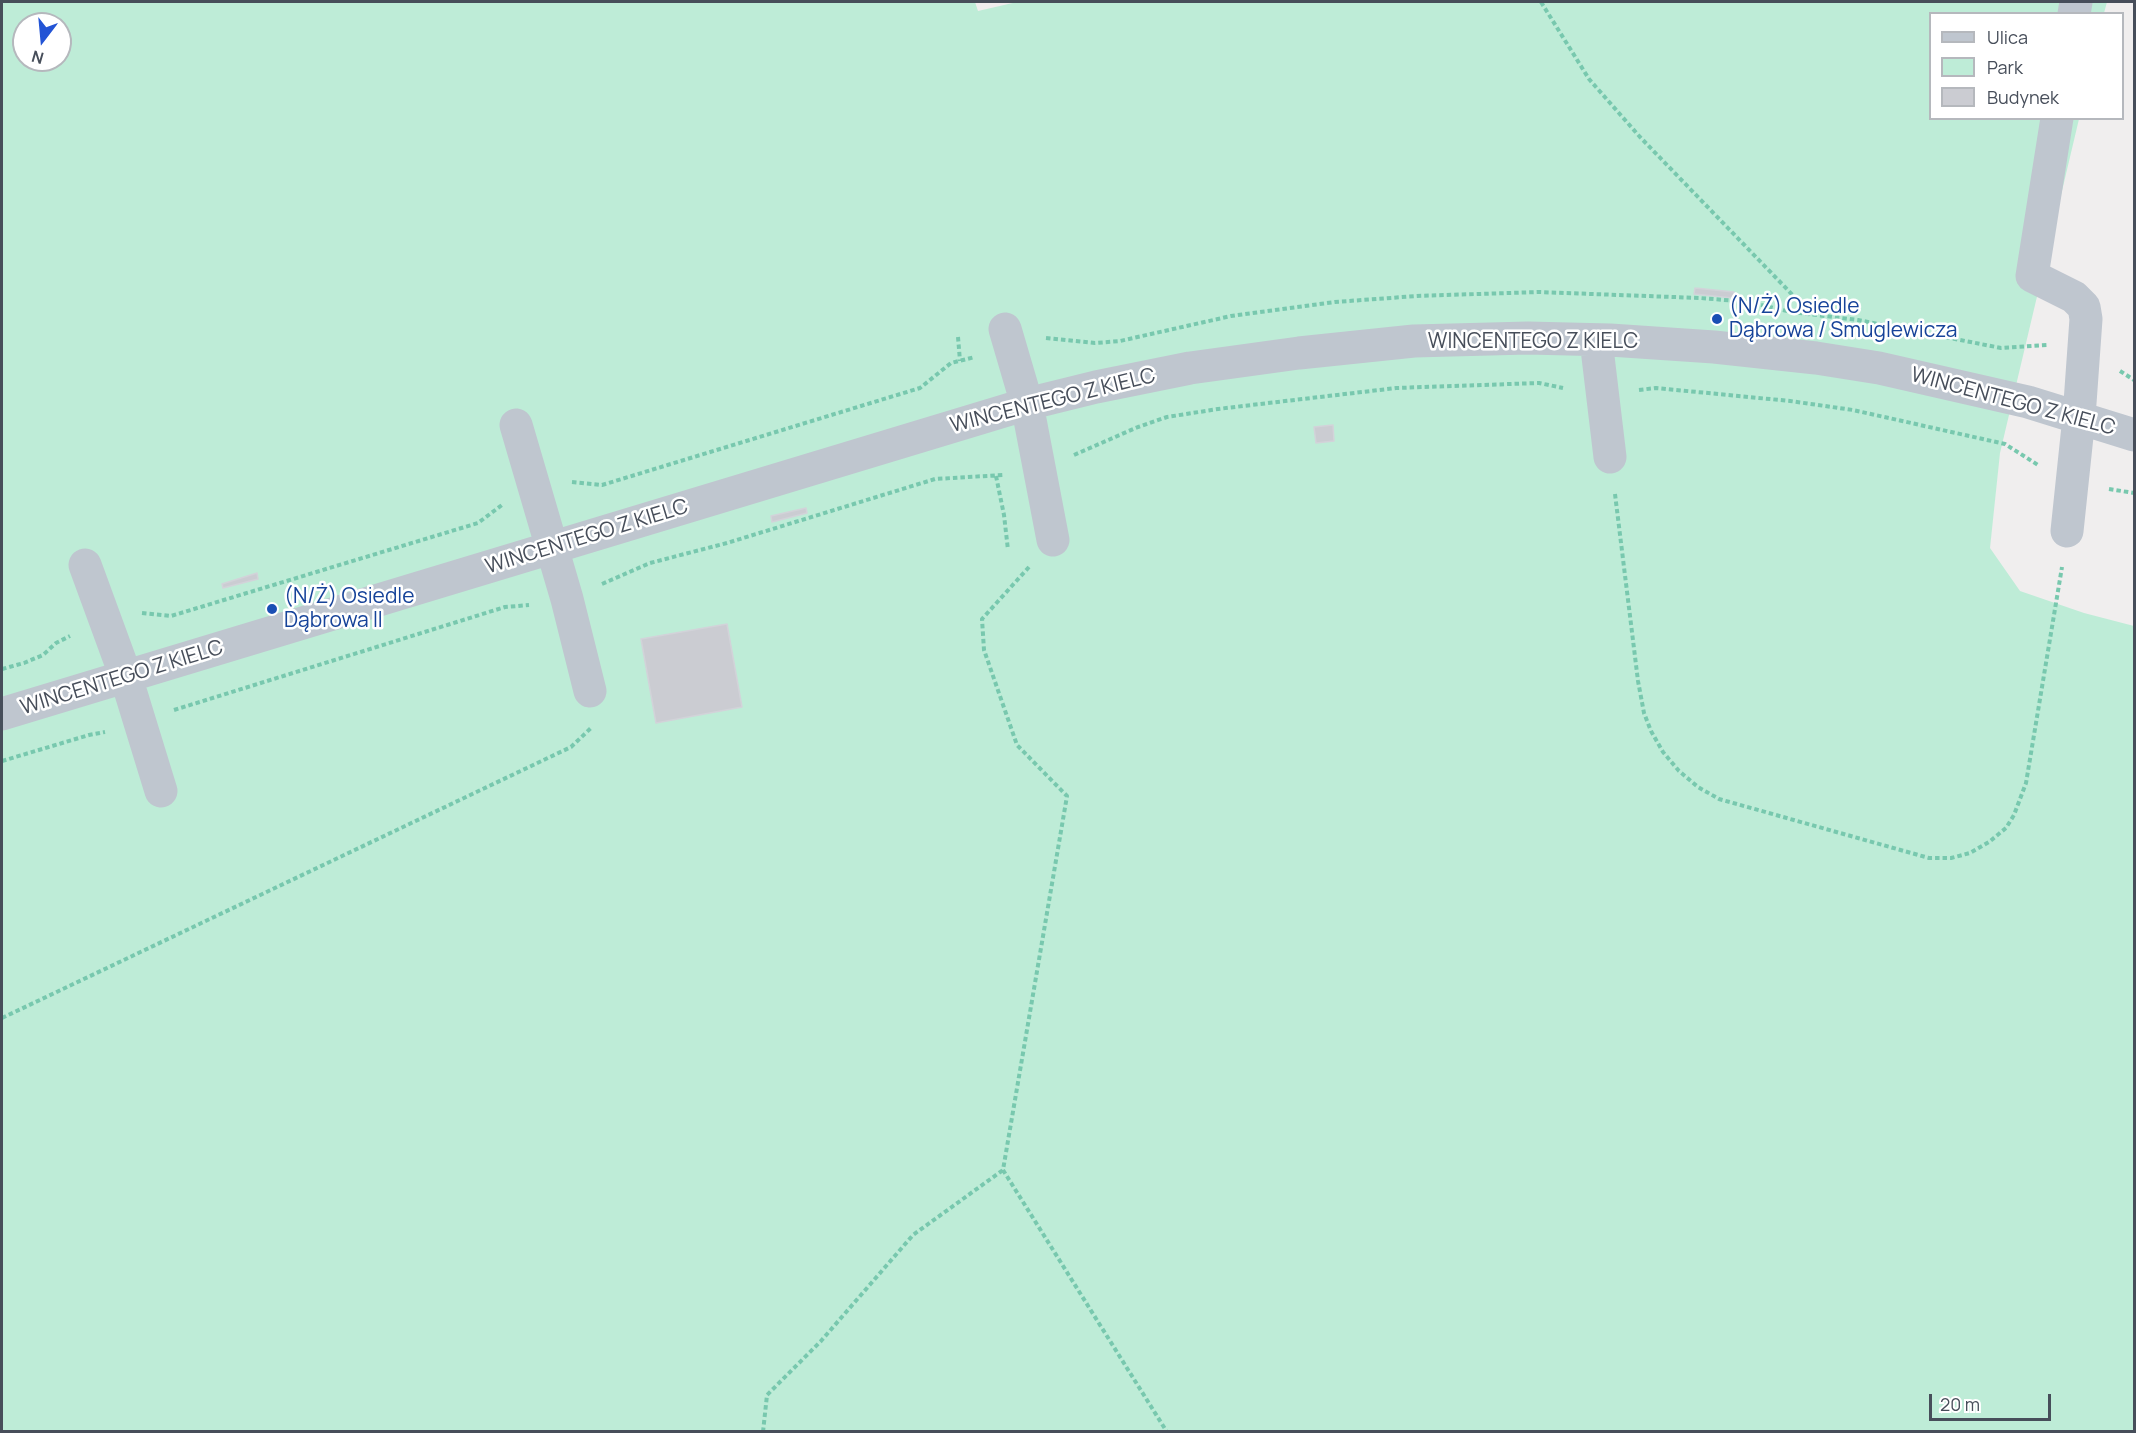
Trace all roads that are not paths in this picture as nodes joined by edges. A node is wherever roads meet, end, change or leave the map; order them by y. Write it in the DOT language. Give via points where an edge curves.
graph roads {
  1 [pos="2057,120"];
  2 [pos="1008,338"];
  3 [pos="1596,340"];
  4 [pos="1027,404"];
  5 [pos="2079,417"];
  6 [pos="516,425"];
  7 [pos="2134,435"];
  8 [pos="1610,457"];
  9 [pos="2067,531"];
  10 [pos="1053,540"];
  11 [pos="552,548"];
  12 [pos="85,565"];
  13 [pos="126,677"];
  14 [pos="590,691"];
  15 [pos="2,714"];
  16 [pos="161,791"];
  1 -- 5 [label="street" via="2032,276 2074,297 2084,307"];
  2 -- 4 [label="street"];
  3 -- 4 [label="street, WINCENTEGO Z KIELC" via="1414,341 1299,352 1190,368"];
  3 -- 5 [label="street, WINCENTEGO Z KIELC" via="1714,347 1879,368"];
  3 -- 8 [label="street"];
  4 -- 10 [label="street"];
  4 -- 11 [label="street, WINCENTEGO Z KIELC"];
  5 -- 7 [label="street, WINCENTEGO Z KIELC"];
  5 -- 9 [label="street"];
  6 -- 11 [label="street"];
  11 -- 13 [label="street, WINCENTEGO Z KIELC"];
  11 -- 14 [label="street"];
  12 -- 13 [label="street"];
  13 -- 15 [label="street, WINCENTEGO Z KIELC"];
  13 -- 16 [label="street"];
}
